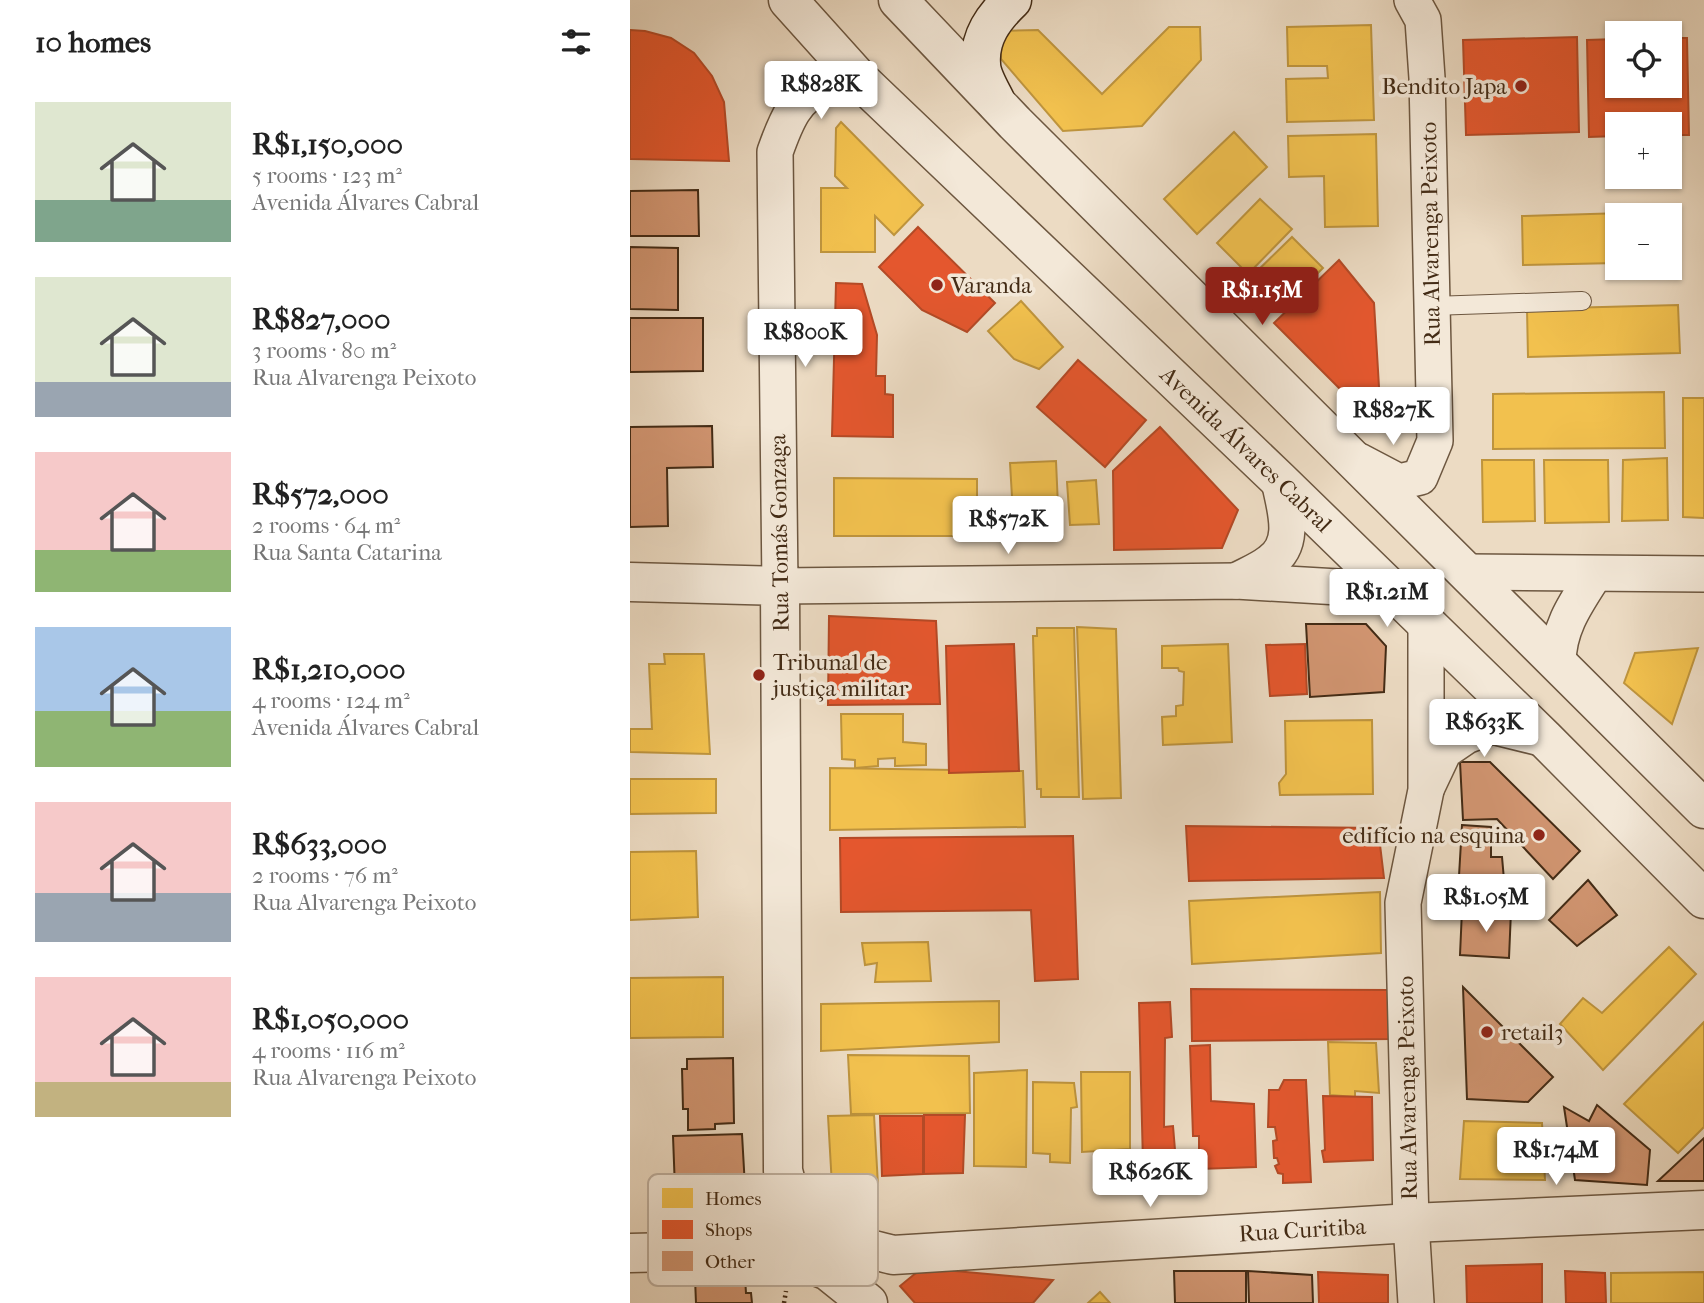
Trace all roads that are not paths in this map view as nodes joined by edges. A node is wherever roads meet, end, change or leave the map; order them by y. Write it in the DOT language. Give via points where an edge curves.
graph roads {
  1 [pos="788,0"];
  2 [pos="898,0"];
  3 [pos="1012,0"];
  4 [pos="1412,0"];
  5 [pos="859,79"];
  6 [pos="995,100"];
  7 [pos="1582,302"];
  8 [pos="1432,306"];
  9 [pos="1352,457"];
  10 [pos="1279,480"];
  11 [pos="1466,572"];
  12 [pos="1704,574"];
  13 [pos="1594,575"];
  14 [pos="1236,581"];
  15 [pos="630,582"];
  16 [pos="780,586"];
  17 [pos="1390,590"];
  18 [pos="1426,625"];
  19 [pos="1558,663"];
  20 [pos="1545,739"];
  21 [pos="1426,790"];
  22 [pos="1704,809"];
  23 [pos="1704,899"];
  24 [pos="784,1174"];
  25 [pos="1704,1210"];
  26 [pos="1410,1223"];
  27 [pos="878,1251"];
  28 [pos="630,1253"];
  29 [pos="648,1253"];
  30 [pos="893,1255"];
  31 [pos="878,1262"];
  32 [pos="847,1286"];
  33 [pos="864,1299"];
  34 [pos="1416,1303"];
  1 -- 5 [label="street, Avenida Álvares Cabral"];
  2 -- 6 [label="street"];
  3 -- 6 [label="street" via="993,19 980,65"];
  4 -- 8 [label="street, Rua Alvarenga Peixoto" via="1423,20"];
  5 -- 10 [label="street, Avenida Álvares Cabral"];
  5 -- 16 [label="street, Rua Tomás Gonzaga" via="827,83 805,96 788,118 775,152"];
  6 -- 9 [label="street"];
  7 -- 8 [label="lane"];
  8 -- 9 [label="street, Rua Alvarenga Peixoto" via="1436,441 1420,477 1399,481"];
  9 -- 11 [label="street"];
  10 -- 14 [label="street" via="1289,528 1283,545 1273,561"];
  10 -- 17 [label="street, Avenida Álvares Cabral"];
  11 -- 13 [label="street"];
  11 -- 19 [label="street"];
  12 -- 13 [label="street"];
  13 -- 19 [label="street" via="1567,616 1558,643"];
  14 -- 16 [label="street"];
  14 -- 17 [label="street"];
  15 -- 16 [label="street"];
  16 -- 24 [label="street, Rua Tomás Gonzaga"];
  17 -- 18 [label="street, Avenida Álvares Cabral"];
  18 -- 20 [label="street, Avenida Álvares Cabral"];
  18 -- 21 [label="street, Rua Alvarenga Peixoto"];
  19 -- 22 [label="street"];
  20 -- 21 [label="street, Rua Alvarenga Peixoto" via="1492,726 1466,736 1444,751"];
  20 -- 23 [label="street, Avenida Álvares Cabral"];
  21 -- 26 [label="street, Rua Alvarenga Peixoto" via="1403,903"];
  25 -- 26 [label="street, Rua Curitiba"];
  26 -- 30 [label="street, Rua Curitiba"];
  26 -- 34 [label="street, Rua Alvarenga Peixoto"];
  27 -- 30 [label="street, Rua Curitiba"];
  28 -- 29 [label="street"];
  30 -- 31 [label="street"];
  32 -- 33 [label="street"];
}
